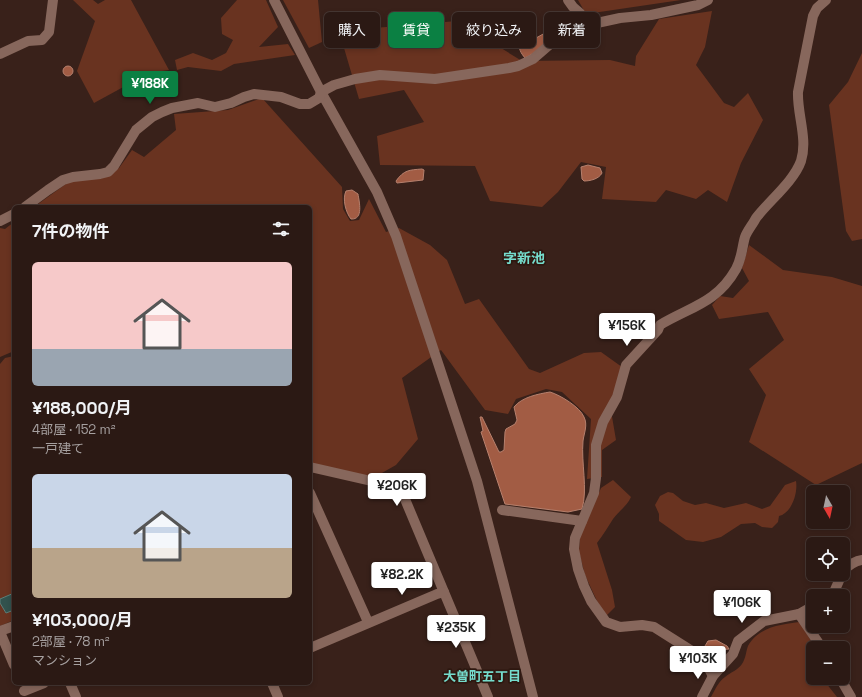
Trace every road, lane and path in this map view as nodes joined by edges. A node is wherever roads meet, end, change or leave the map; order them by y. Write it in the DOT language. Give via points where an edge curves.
graph roads {
  1 [pos="53,0"];
  2 [pos="274,0"];
  3 [pos="568,0"];
  4 [pos="708,0"];
  5 [pos="826,0"];
  6 [pos="579,12"];
  7 [pos="600,23"];
  8 [pos="546,48"];
  9 [pos="0,54"];
  10 [pos="321,92"];
  11 [pos="28,205"];
  12 [pos="12,215"];
  13 [pos="0,221"];
  14 [pos="312,467"];
  15 [pos="312,497"];
  16 [pos="502,510"];
  17 [pos="582,521"];
  18 [pos="862,560"];
  19 [pos="850,564"];
  20 [pos="444,592"];
  21 [pos="806,610"];
  22 [pos="799,614"];
  23 [pos="368,622"];
  24 [pos="12,627"];
  25 [pos="0,632"];
  26 [pos="817,641"];
  27 [pos="10,646"];
  28 [pos="312,647"];
  29 [pos="12,657"];
  30 [pos="713,676"];
  31 [pos="38,685"];
  32 [pos="71,685"];
  33 [pos="273,685"];
  34 [pos="844,685"];
  35 [pos="23,690"];
  36 [pos="76,697"];
  37 [pos="278,697"];
  38 [pos="488,697"];
  39 [pos="533,697"];
  40 [pos="702,697"];
  41 [pos="851,697"];
  1 -- 9 [label="street" via="49,32 42,40 28,41"];
  2 -- 10 [label="street"];
  3 -- 6 [label="street"];
  4 -- 7 [label="street" via="698,5 651,15"];
  5 -- 17 [label="street" via="813,16 798,92 803,135 801,161 792,176 756,218 746,236 736,269 718,293 660,325 626,365 619,392 603,422 598,438 594,492"];
  8 -- 10 [label="street" via="533,59 518,66 435,79 380,75 334,85"];
  10 -- 11 [label="street" via="319,98 309,104 254,94 231,104 215,107 198,103 172,108 152,117 136,130 108,172 63,180"];
  10 -- 39 [label="street" via="377,192 403,256 478,481"];
  12 -- 13 [label="street"];
  14 -- 20 [label="street" via="380,483 402,492"];
  15 -- 23 [label="street"];
  16 -- 17 [label="street"];
  17 -- 30 [label="street" via="574,543 578,569 591,601 604,620 620,627 654,627 703,658"];
  18 -- 19 [label="street"];
  20 -- 23 [label="street"];
  20 -- 38 [label="street"];
  21 -- 22 [label="street"];
  22 -- 26 [label="street"];
  22 -- 30 [label="street" via="764,621 738,641 733,654"];
  23 -- 28 [label="street"];
  24 -- 25 [label="street"];
  25 -- 27 [label="street"];
  27 -- 29 [label="street"];
  30 -- 40 [label="street"];
  31 -- 35 [label="street"];
  32 -- 36 [label="street"];
  33 -- 37 [label="street"];
  34 -- 41 [label="street"];
}
